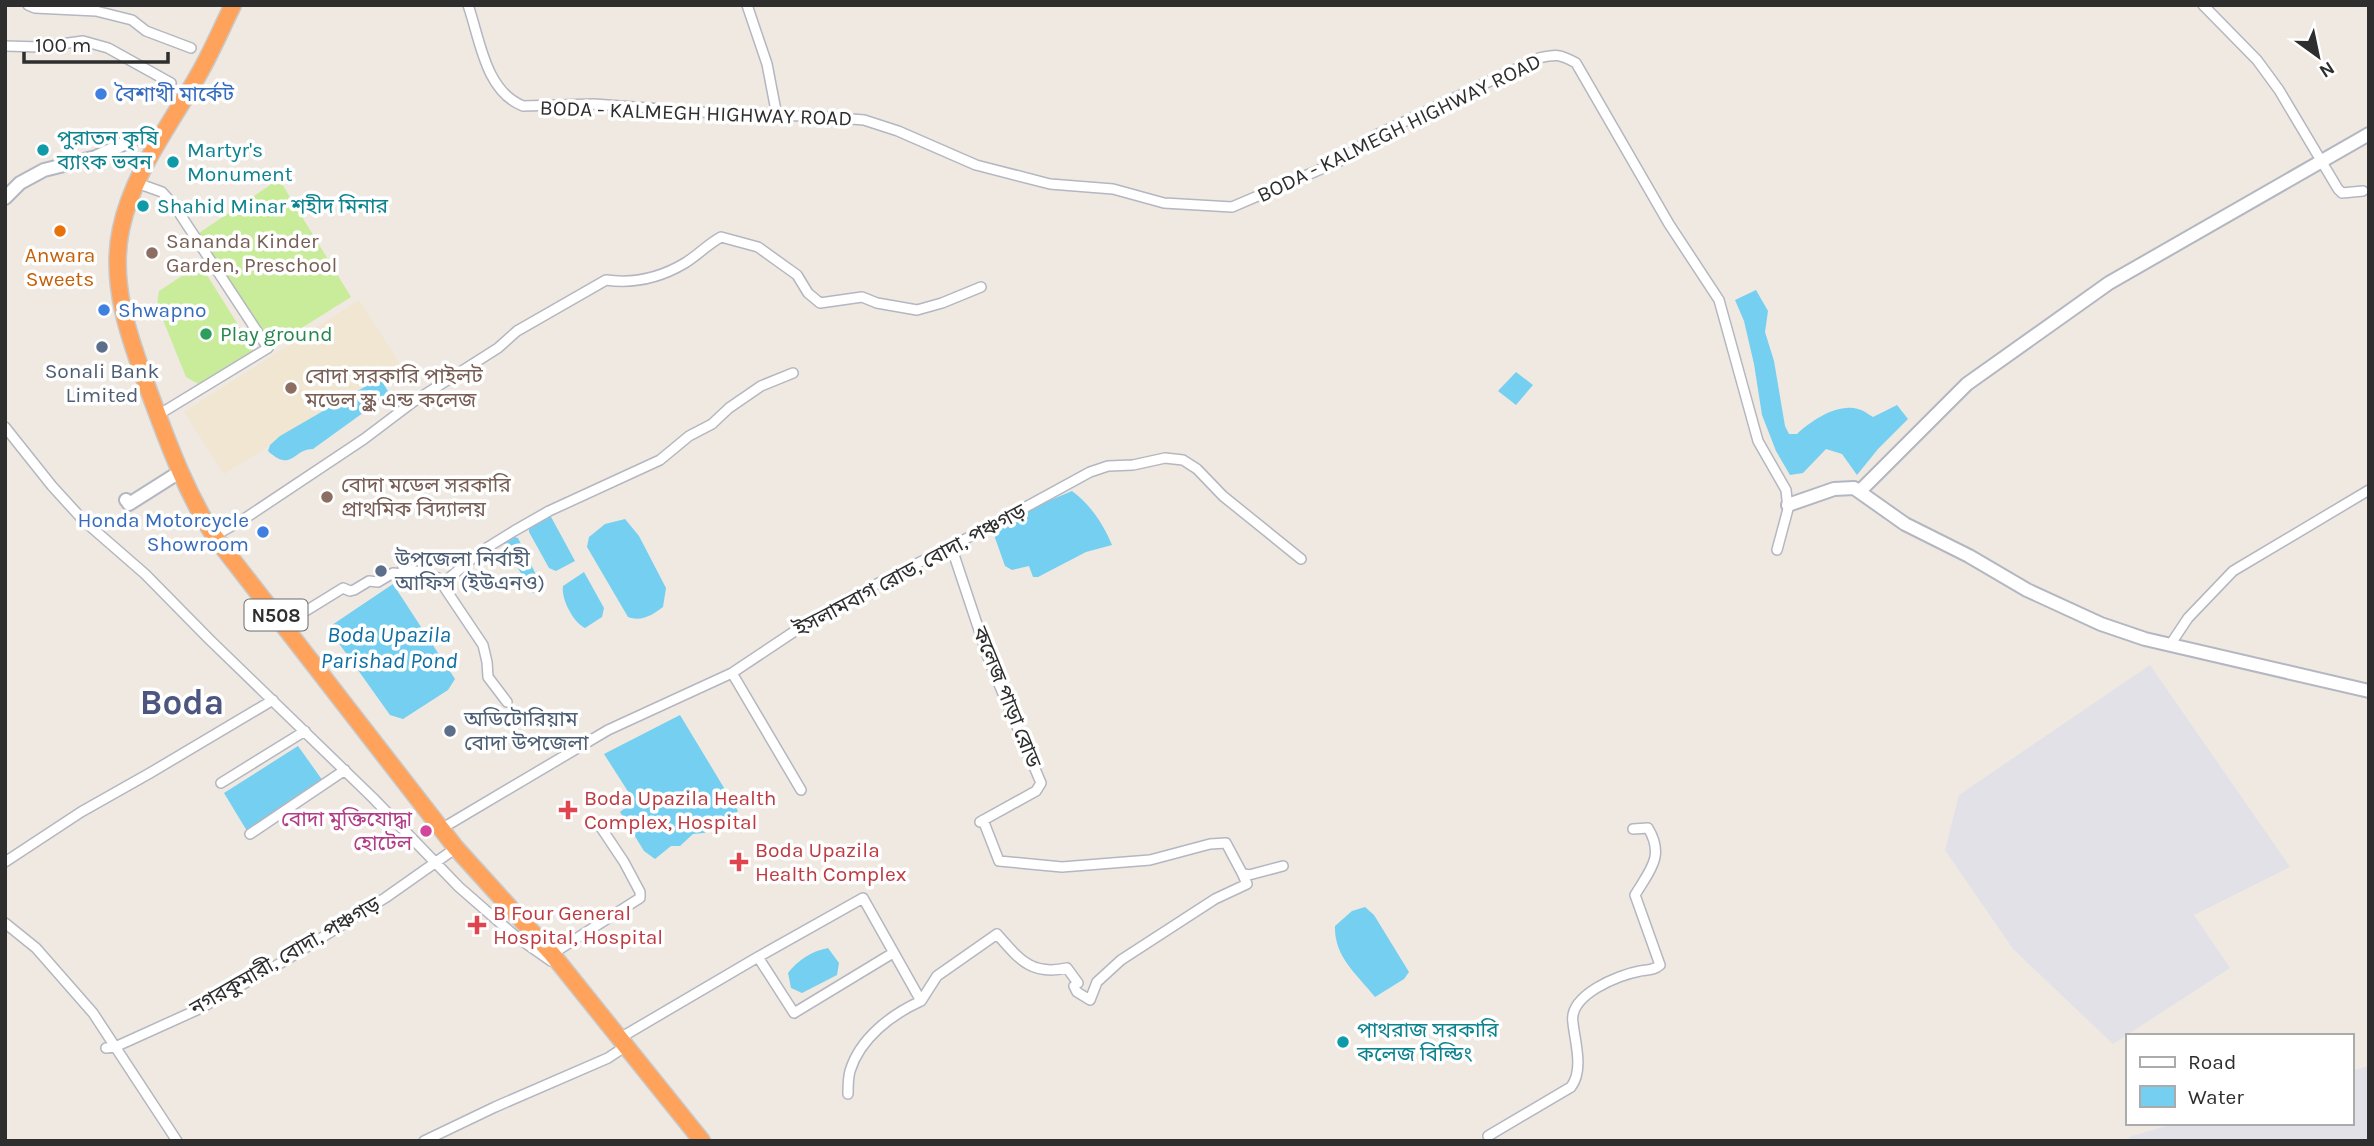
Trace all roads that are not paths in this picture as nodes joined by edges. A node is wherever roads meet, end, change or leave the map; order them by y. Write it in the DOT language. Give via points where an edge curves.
graph roads {
  1 [pos="28,5"];
  2 [pos="233,5"];
  3 [pos="468,5"];
  4 [pos="747,5"];
  5 [pos="2203,5"];
  6 [pos="5,46"];
  7 [pos="191,48"];
  8 [pos="171,83"];
  9 [pos="777,117"];
  10 [pos="2369,134"];
  11 [pos="136,138"];
  12 [pos="2321,163"];
  13 [pos="137,183"];
  14 [pos="2363,191"];
  15 [pos="5,198"];
  16 [pos="981,287"];
  17 [pos="793,373"];
  18 [pos="158,415"];
  19 [pos="5,427"];
  20 [pos="178,472"];
  21 [pos="2369,490"];
  22 [pos="1860,491"];
  23 [pos="127,500"];
  24 [pos="1787,505"];
  25 [pos="214,536"];
  26 [pos="951,546"];
  27 [pos="1777,550"];
  28 [pos="1301,559"];
  29 [pos="402,567"];
  30 [pos="426,573"];
  31 [pos="442,584"];
  32 [pos="283,625"];
  33 [pos="2170,645"];
  34 [pos="732,673"];
  35 [pos="2369,691"];
  36 [pos="273,700"];
  37 [pos="507,702"];
  38 [pos="305,731"];
  39 [pos="345,770"];
  40 [pos="221,783"];
  41 [pos="801,790"];
  42 [pos="600,826"];
  43 [pos="440,829"];
  44 [pos="1633,829"];
  45 [pos="250,834"];
  46 [pos="456,848"];
  47 [pos="5,862"];
  48 [pos="436,863"];
  49 [pos="1283,866"];
  50 [pos="1242,873"];
  51 [pos="5,923"];
  52 [pos="893,953"];
  53 [pos="552,954"];
  54 [pos="758,957"];
  55 [pos="567,972"];
  56 [pos="921,1001"];
  57 [pos="623,1042"];
  58 [pos="110,1048"];
  59 [pos="848,1094"];
  60 [pos="1486,1138"];
  61 [pos="177,1141"];
  62 [pos="425,1141"];
  63 [pos="702,1141"];
  1 -- 7 [label="street" via="96,10 132,20 146,31"];
  2 -- 13 [label="highway, N508"];
  3 -- 9 [label="street, BODA - KALMEGH HIGHWAY ROAD" via="486,65 503,93 523,106 604,105"];
  4 -- 9 [label="street" via="767,64"];
  5 -- 12 [label="street" via="2257,60"];
  6 -- 8 [label="street" via="83,41 108,48"];
  9 -- 24 [label="street, BODA - KALMEGH HIGHWAY ROAD" via="864,120 976,165 1050,184 1113,189 1164,203 1232,207 1340,161 1374,136 1539,58 1564,57 1576,63 1669,224 1719,300 1758,441 1786,490"];
  10 -- 12 [label="street"];
  11 -- 15 [label="street" via="96,157 44,170"];
  12 -- 14 [label="street" via="2342,193"];
  12 -- 22 [label="street" via="2109,283 1967,384"];
  13 -- 18 [label="highway, N508" via="121,230 118,275 134,351"];
  13 -- 18 [label="street" via="162,192 174,205 268,348"];
  16 -- 25 [label="street" via="917,310 862,297 820,303 797,275 758,247 721,237 686,262 649,280 606,280 517,331 364,439"];
  17 -- 31 [label="street" via="761,386 660,460 514,531"];
  18 -- 25 [label="highway, N508" via="172,456"];
  19 -- 36 [label="street" via="83,520"];
  20 -- 23 [label="street" via="129,504"];
  21 -- 33 [label="street" via="2233,571 2188,618"];
  22 -- 24 [label="street" via="1834,488"];
  22 -- 33 [label="street" via="1905,524 2027,590 2101,624"];
  24 -- 27 [label="street"];
  25 -- 32 [label="highway, N508"];
  26 -- 28 [label="street, ইসলামবাগ রোড, বোদা, পঞ্চগড়" via="1090,472 1166,458 1183,460 1197,469"];
  26 -- 34 [label="street, ইসলামবাগ রোড, বোদা, পঞ্চগড়" via="821,613"];
  26 -- 50 [label="street, কলেজ পাড়া রোড" via="990,663 1041,783 1036,791 981,821 999,861 1062,867 1150,860 1226,843"];
  29 -- 30 [label="street"];
  30 -- 31 [label="street"];
  30 -- 32 [label="street" via="393,573 354,590 343,588"];
  31 -- 37 [label="street" via="483,645 488,677"];
  32 -- 43 [label="highway, N508"];
  33 -- 35 [label="street"];
  34 -- 41 [label="street"];
  34 -- 43 [label="street, ইসলামবাগ রোড, বোদা, পঞ্চগড়" via="608,730"];
  36 -- 38 [label="street"];
  36 -- 47 [label="street" via="81,811"];
  38 -- 39 [label="street"];
  38 -- 40 [label="street"];
  39 -- 45 [label="street"];
  39 -- 48 [label="street"];
  42 -- 53 [label="street" via="640,898"];
  43 -- 46 [label="highway, N508"];
  44 -- 60 [label="street" via="1648,828 1657,849 1635,895 1660,965 1590,991 1572,1018 1578,1053 1572,1087"];
  46 -- 48 [label="street, নগরকুমারী, বোদা, পঞ্চগড়"];
  46 -- 53 [label="highway, N508"];
  48 -- 55 [label="street" via="514,935"];
  48 -- 58 [label="street, নগরকুমারী, বোদা, পঞ্চগড়" via="210,1003"];
  49 -- 50 [label="street"];
  50 -- 56 [label="street" via="1247,884 1215,898 1122,960 1097,982 1090,1000 1077,992 1074,986 1078,983 1067,968 1043,971 1028,965 997,934 937,976"];
  51 -- 58 [label="street" via="62,976 93,1013"];
  52 -- 54 [label="street" via="794,1013"];
  53 -- 55 [label="highway, N508"];
  54 -- 56 [label="street" via="863,898"];
  54 -- 57 [label="street"];
  55 -- 57 [label="highway, N508"];
  56 -- 59 [label="street" via="890,1018 863,1046 850,1071"];
  57 -- 62 [label="street" via="608,1058"];
  57 -- 63 [label="highway, N508"];
  58 -- 61 [label="street"];
}
